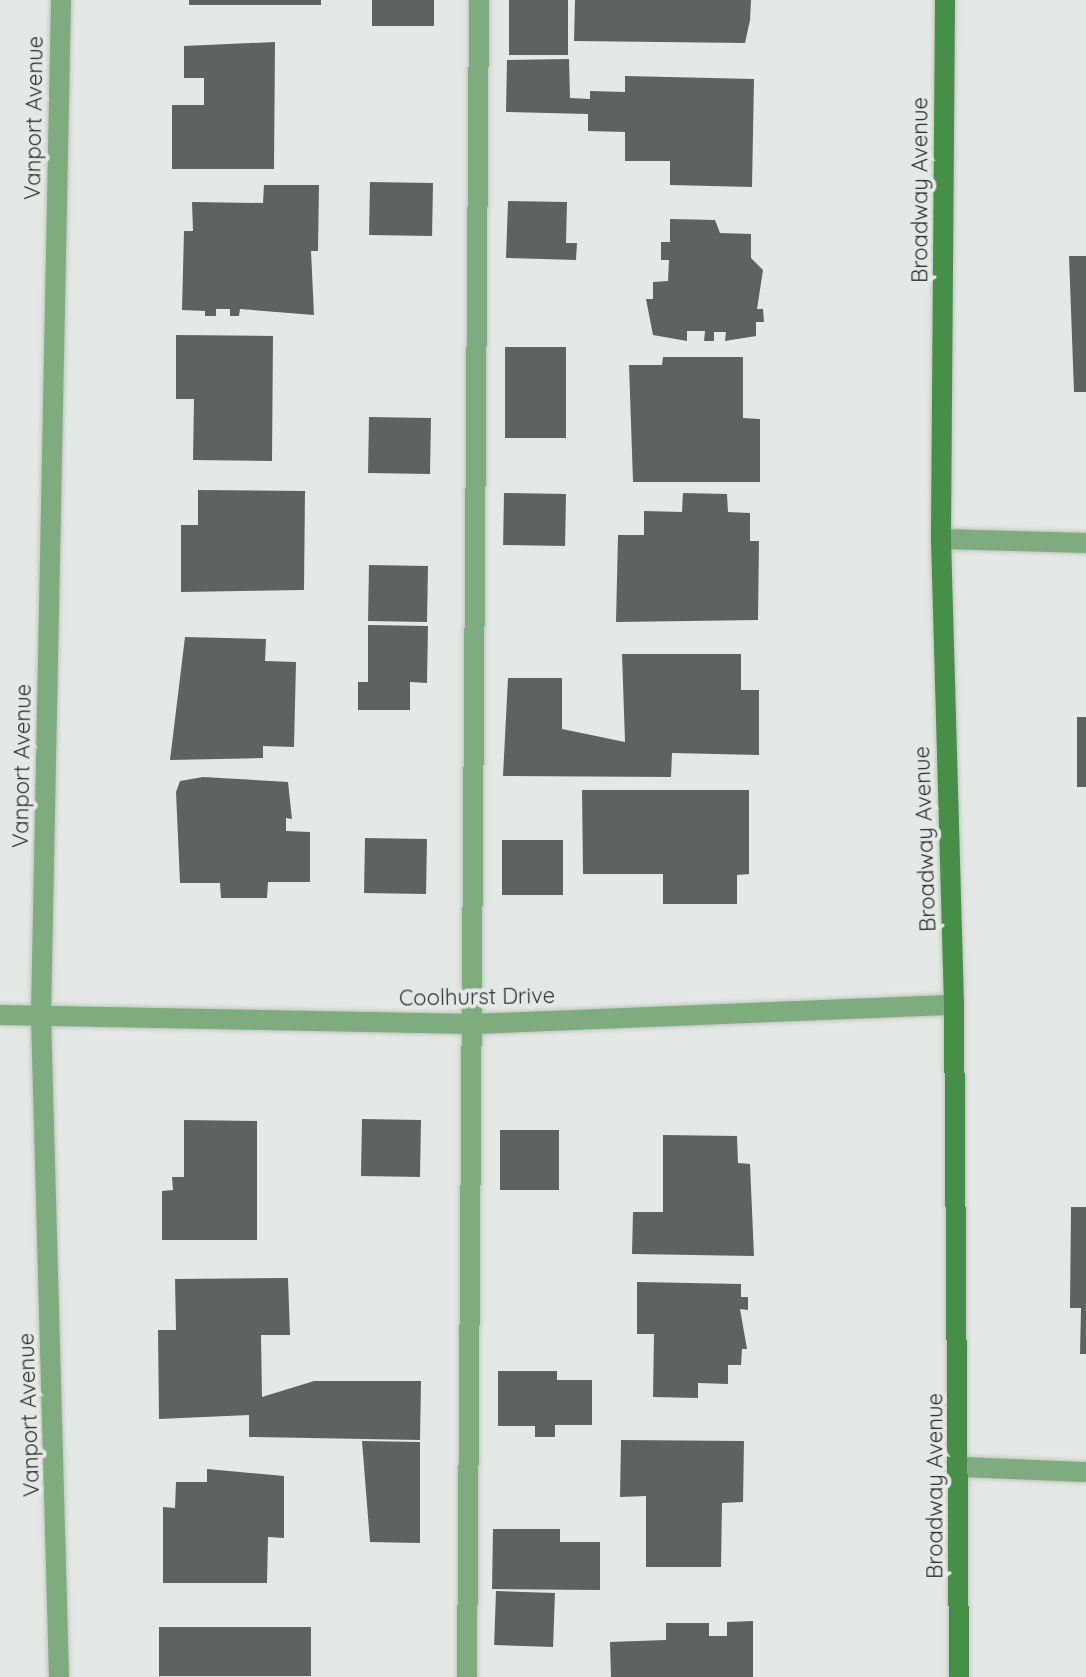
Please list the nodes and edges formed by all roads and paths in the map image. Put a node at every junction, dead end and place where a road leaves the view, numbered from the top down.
1 (61, 0) edge
2 (479, 0) edge
3 (945, 0) edge
4 (941, 539) junction
5 (1086, 543) edge
6 (954, 1005) junction
7 (0, 1015) edge
8 (41, 1015) junction
9 (473, 1024) junction
10 (960, 1467) junction
11 (1086, 1472) edge
12 (59, 1677) edge
13 (467, 1677) edge
14 (959, 1677) edge

1 - 8 street, Vanport Avenue
2 - 9 street
3 - 4 street, Broadway Avenue
4 - 5 street
4 - 6 street, Broadway Avenue
6 - 9 street, Coolhurst Drive
6 - 10 street, Broadway Avenue
7 - 8 street, Coolhurst Drive
8 - 9 street, Coolhurst Drive
8 - 12 street, Vanport Avenue
9 - 13 street
10 - 11 street
10 - 14 street, Broadway Avenue

